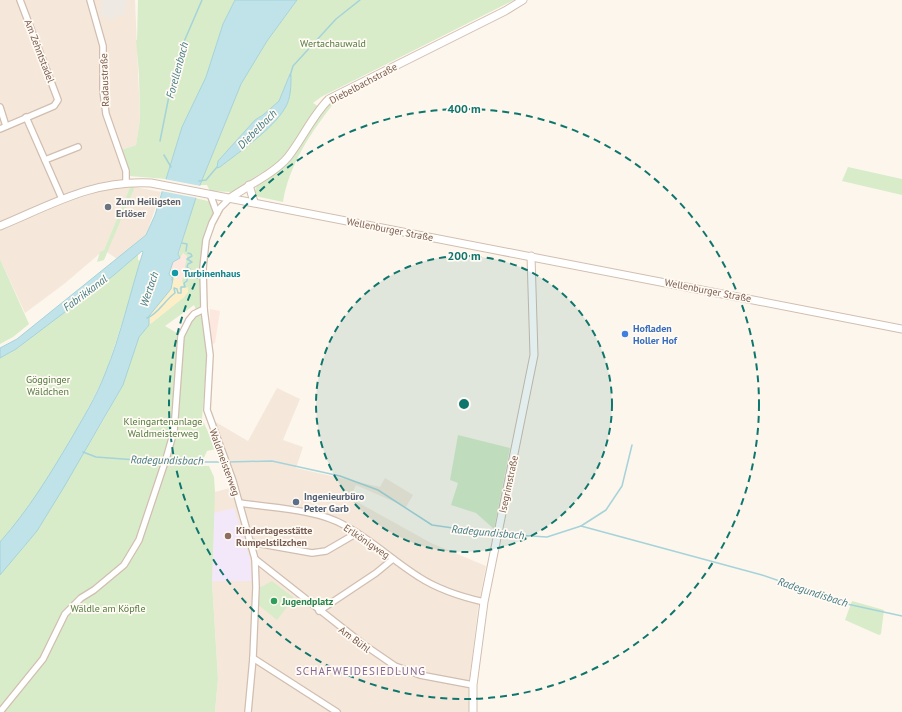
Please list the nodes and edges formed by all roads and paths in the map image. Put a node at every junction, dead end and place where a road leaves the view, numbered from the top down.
1 (20, 0) edge
2 (90, 0) edge
3 (523, 0) edge
4 (0, 107) edge
5 (26, 117) junction
6 (3, 128) edge
7 (78, 148) dead end
8 (45, 160) junction
9 (126, 182) junction
10 (249, 185) junction
11 (210, 194) junction
12 (230, 198) junction
13 (62, 199) junction
14 (254, 202) junction
15 (217, 213) junction
16 (0, 226) edge
17 (531, 256) junction
18 (204, 309) junction
19 (902, 328) edge
20 (240, 503) junction
21 (357, 533) junction
22 (250, 542) junction
23 (254, 559) junction
24 (393, 559) junction
25 (484, 602) junction
26 (319, 611) junction
27 (253, 658) junction
28 (473, 684) junction
29 (0, 712) edge
30 (248, 712) edge
31 (337, 712) edge
32 (473, 712) edge

1 - 5 street, Am Zehntstadel
2 - 9 street, Radaustraße
3 - 10 street, Diebelbachstraße
4 - 6 street
5 - 6 street
5 - 8 street
7 - 8 street
8 - 13 street
9 - 11 street, Wellenburger Straße
9 - 13 street, Wellenburger Straße
10 - 12 street, Diebelbachstraße
10 - 14 street
11 - 12 street, Wellenburger Straße
11 - 15 street
12 - 14 street, Wellenburger Straße
12 - 15 street, Waldmeisterweg
13 - 16 street, Wellenburger Straße
14 - 17 street, Wellenburger Straße
15 - 18 street, Waldmeisterweg
17 - 19 street, Wellenburger Straße
17 - 25 street, Isegrimstraße
18 - 20 street, Waldmeisterweg
18 - 29 street
20 - 21 street, Erlkönigweg
20 - 22 street, Waldmeisterweg
21 - 22 street
21 - 24 street, Erlkönigweg
22 - 23 street, Waldmeisterweg
23 - 26 street, Am Bühl
23 - 27 street, Waldmeisterweg
24 - 25 street, Erlkönigweg
24 - 26 street
25 - 28 street, Isegrimstraße
26 - 28 street, Am Bühl
27 - 30 street, Waldmeisterweg
27 - 31 street
28 - 32 street, Isegrimstraße

